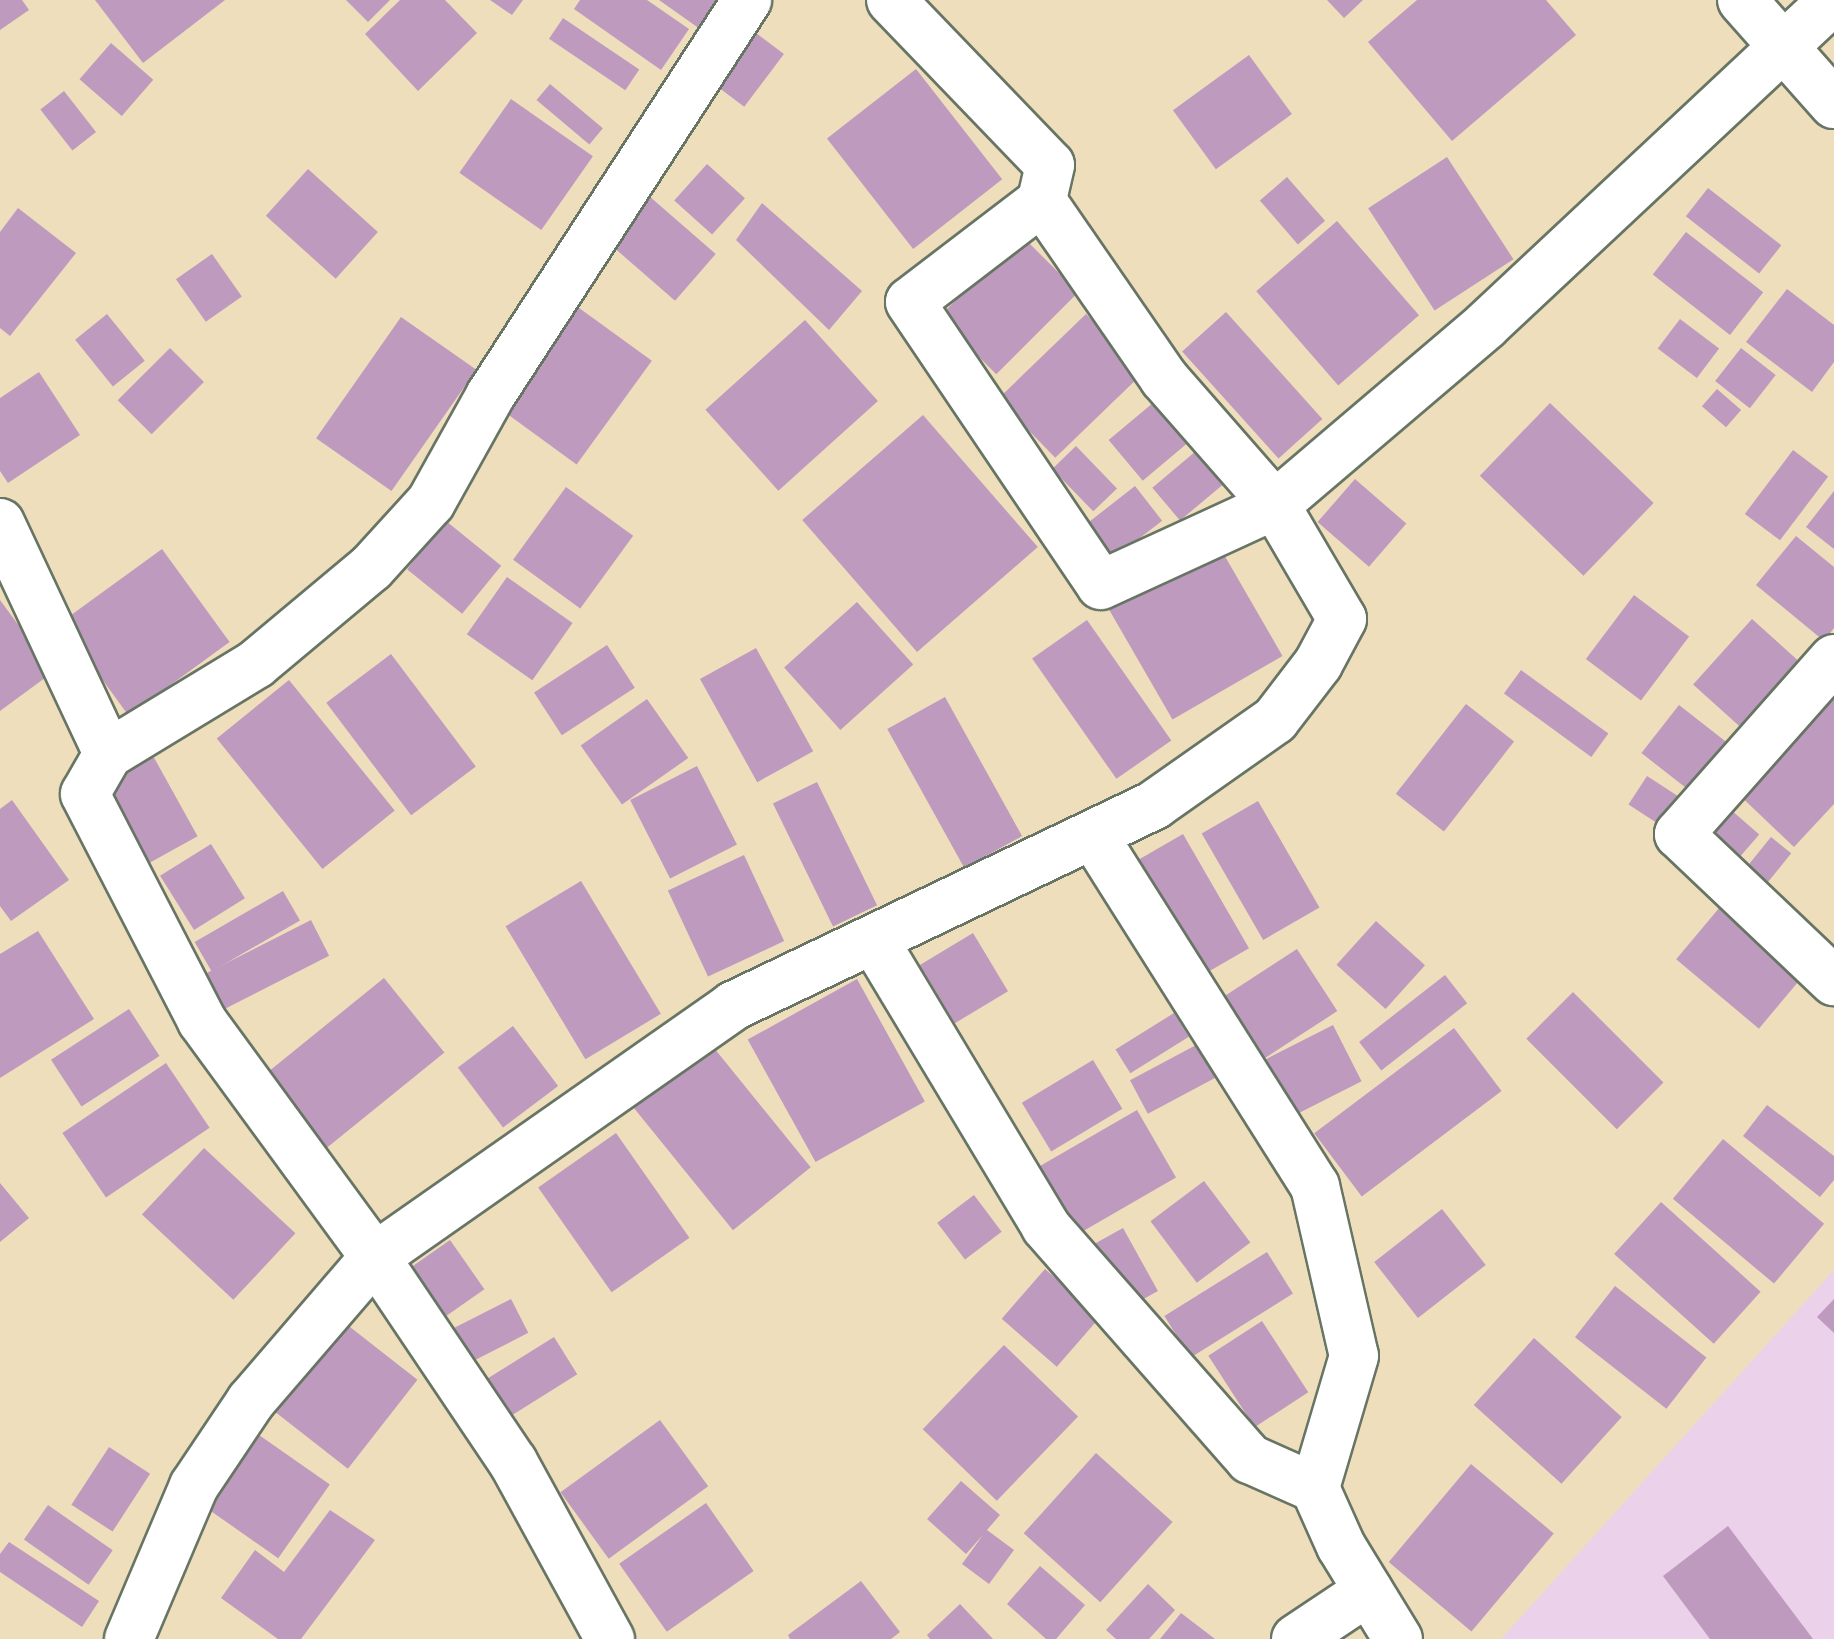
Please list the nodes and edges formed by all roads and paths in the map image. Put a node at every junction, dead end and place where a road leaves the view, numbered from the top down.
1 (747, 0) edge
2 (891, 0) edge
3 (1742, 0) edge
4 (1833, 0) edge
5 (1782, 50) junction
6 (1834, 104) edge
7 (1042, 201) junction
8 (1275, 505) junction
9 (0, 523) edge
10 (10, 572) edge
11 (1834, 659) edge
12 (108, 754) junction
13 (1093, 835) junction
14 (874, 942) junction
15 (1834, 981) edge
16 (375, 1256) junction
17 (1316, 1488) junction
18 (1368, 1590) junction
19 (129, 1639) edge
20 (610, 1639) edge
21 (1296, 1639) edge
22 (1398, 1639) edge

1 - 12 street
2 - 7 street
3 - 5 street
4 - 5 street
5 - 6 street
5 - 8 street
7 - 8 street
7 - 8 street
8 - 13 street
9 - 10 street
10 - 12 street
11 - 15 street
12 - 16 street
13 - 14 street
13 - 17 street
14 - 16 street
14 - 17 street
16 - 19 street
16 - 20 street
17 - 18 street
18 - 21 street
18 - 22 street

